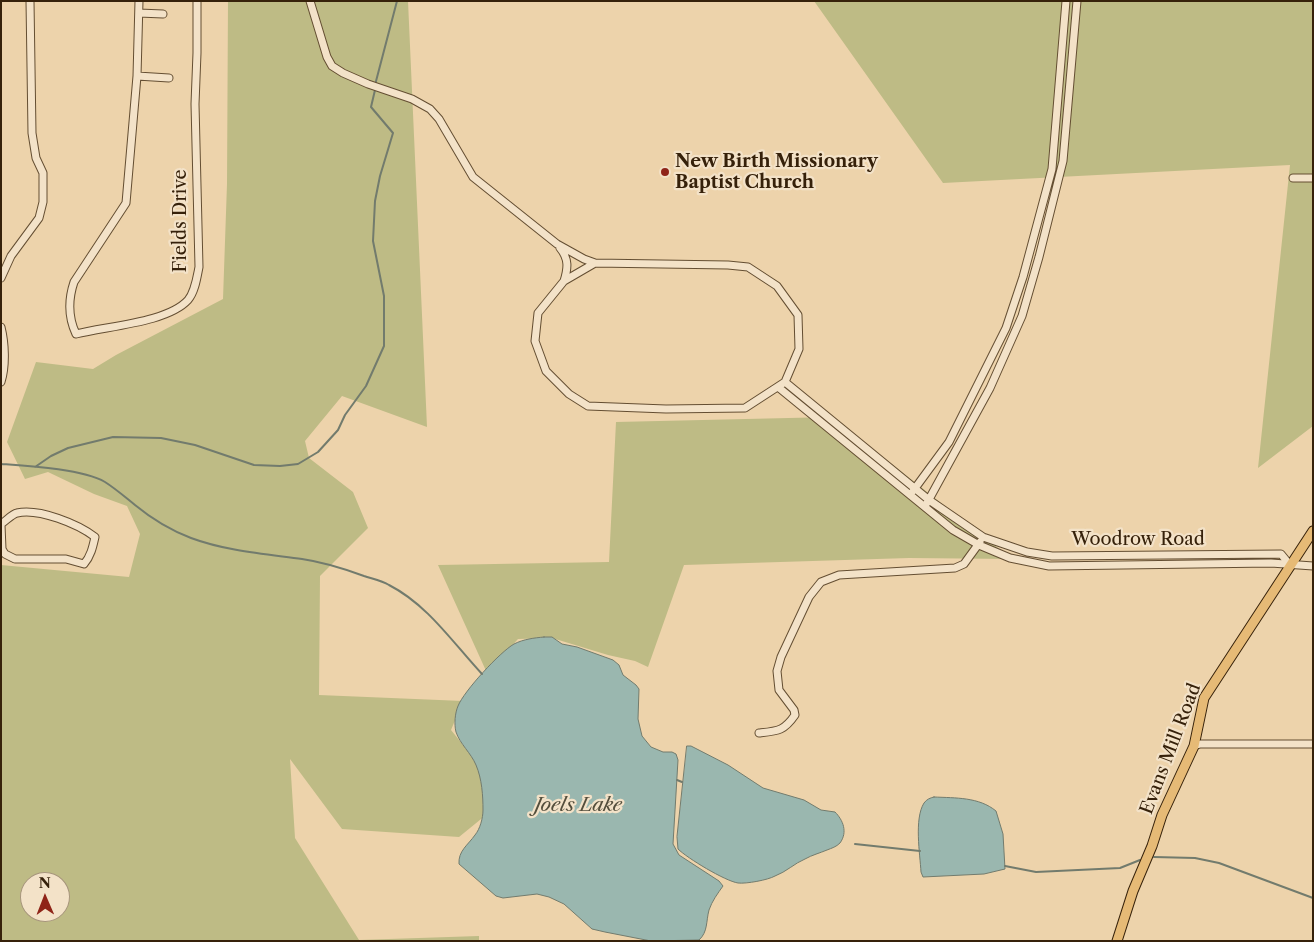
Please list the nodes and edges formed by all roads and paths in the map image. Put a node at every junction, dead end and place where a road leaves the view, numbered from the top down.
1 (30, 1) edge
2 (139, 1) edge
3 (197, 1) edge
4 (310, 1) edge
5 (1066, 1) edge
6 (1077, 1) edge
7 (139, 13) junction
8 (163, 14) dead end
9 (137, 76) junction
10 (169, 78) dead end
11 (1293, 178) dead end
12 (1313, 178) edge
13 (557, 244) junction
14 (595, 263) junction
15 (1, 278) edge
16 (564, 281) junction
17 (1, 327) edge
18 (1, 382) edge
19 (785, 382) junction
20 (778, 387) junction
21 (915, 488) junction
22 (910, 495) junction
23 (929, 500) junction
24 (924, 507) junction
25 (1, 524) edge
26 (1313, 531) edge
27 (983, 537) junction
28 (979, 545) junction
29 (1290, 566) junction
30 (1313, 566) edge
31 (759, 732) dead end
32 (1313, 744) edge
33 (1194, 746) junction
34 (1117, 941) edge

1 - 15 street
2 - 7 street, Fields Drive
3 - 9 street, Fields Drive
4 - 13 street
5 - 21 street
6 - 23 street
7 - 8 street
7 - 9 street, Fields Drive
9 - 10 street
11 - 12 street
13 - 14 street
13 - 16 street
14 - 16 street
14 - 19 street
16 - 20 street
17 - 18 street
19 - 20 street
19 - 21 street, Woodrow Road
20 - 22 street, Woodrow Road
21 - 22 street
21 - 23 street, Woodrow Road
22 - 24 street, Woodrow Road
23 - 24 street
23 - 27 street, Woodrow Road
24 - 28 street, Woodrow Road
25 - 25 street
26 - 29 main road, Evans Mill Road
27 - 28 street
27 - 29 street, Woodrow Road
28 - 29 street, Woodrow Road
28 - 31 street
29 - 30 street, Woodrow Road
29 - 33 main road, Evans Mill Road
32 - 33 street
33 - 34 main road, Evans Mill Road

